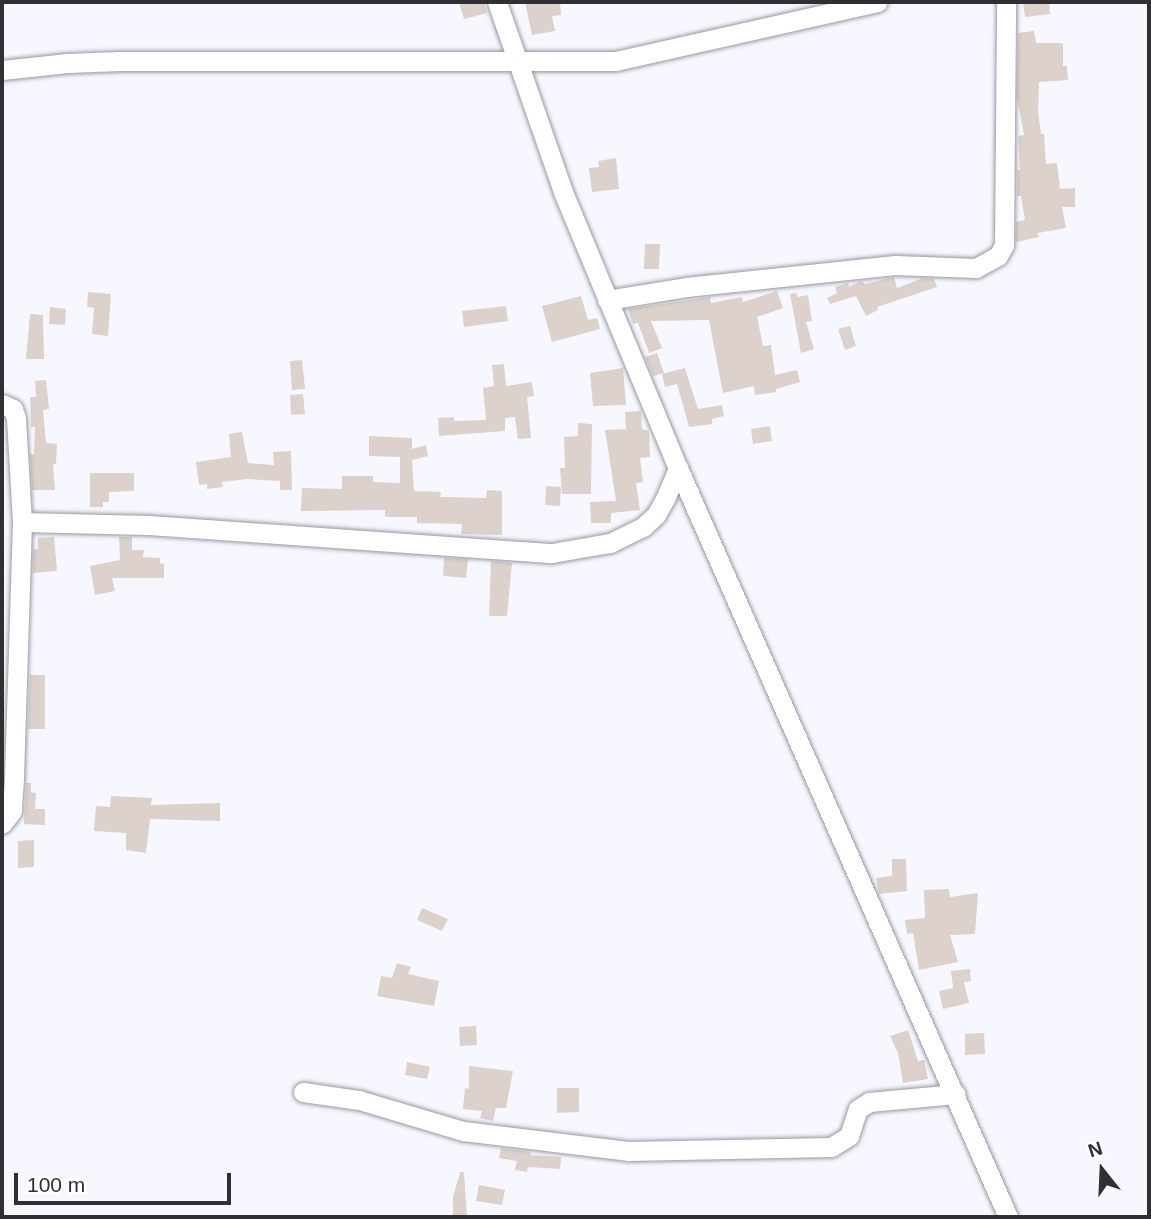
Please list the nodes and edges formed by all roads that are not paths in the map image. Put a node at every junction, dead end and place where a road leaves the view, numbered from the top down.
1 (497, 2) edge
2 (877, 2) edge
3 (1006, 2) edge
4 (516, 62) junction
5 (2, 70) edge
6 (607, 300) junction
7 (2, 404) edge
8 (678, 468) junction
9 (22, 522) junction
10 (2, 824) edge
11 (303, 1092) dead end
12 (956, 1094) junction
13 (1009, 1217) edge

1 - 4 street
2 - 4 street
3 - 6 street
4 - 5 street
4 - 6 street
6 - 8 street
7 - 9 street
8 - 9 street
8 - 12 street
9 - 10 street
11 - 12 street
12 - 13 street

